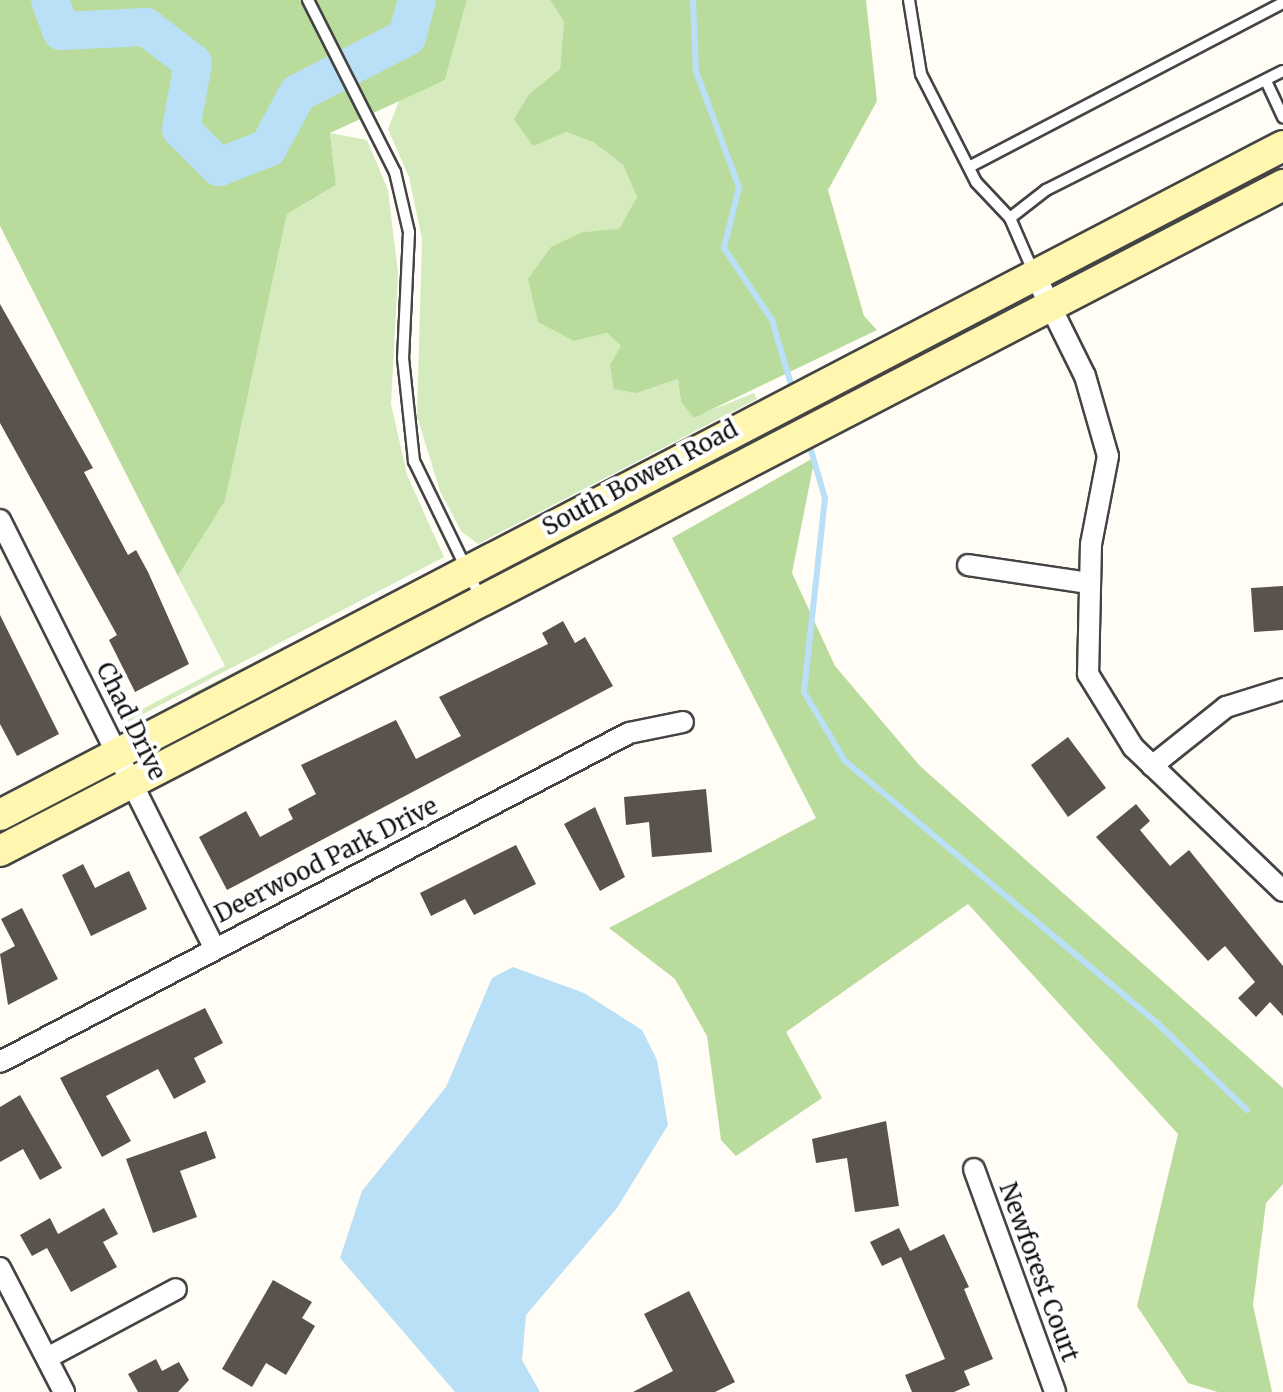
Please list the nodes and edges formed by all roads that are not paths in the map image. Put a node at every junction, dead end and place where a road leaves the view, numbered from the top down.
1 (308, 0) edge
2 (909, 0) edge
3 (1283, 3) edge
4 (1283, 71) edge
5 (1267, 83) junction
6 (1283, 117) edge
7 (1283, 146) edge
8 (969, 167) junction
9 (1283, 185) edge
10 (1010, 218) junction
11 (1035, 275) junction
12 (1051, 305) junction
13 (0, 520) edge
14 (968, 565) dead end
15 (466, 570) junction
16 (1089, 583) junction
17 (482, 601) junction
18 (1283, 689) edge
19 (683, 722) dead end
20 (117, 749) junction
21 (1152, 766) junction
22 (132, 782) junction
23 (0, 815) edge
24 (0, 851) edge
25 (1283, 891) edge
26 (214, 947) junction
27 (0, 1062) edge
28 (974, 1169) dead end
29 (0, 1268) edge
30 (176, 1289) dead end
31 (47, 1358) junction
32 (64, 1392) edge
33 (1055, 1392) edge

1 - 15 lane
2 - 8 lane
3 - 8 lane
4 - 5 lane
5 - 6 lane
5 - 10 lane
7 - 11 main road, South Bowen Road
8 - 10 lane
9 - 12 main road, South Bowen Road
10 - 11 lane
11 - 12 street
11 - 15 main road, South Bowen Road
12 - 16 street
12 - 17 main road, South Bowen Road
13 - 20 street, Chad Drive
14 - 16 street
15 - 17 lane
15 - 20 main road, South Bowen Road
16 - 21 street
17 - 22 main road, South Bowen Road
18 - 21 street
19 - 26 street, Deerwood Park Drive
20 - 22 street, Chad Drive
20 - 23 main road, South Bowen Road
21 - 25 street
22 - 24 main road, South Bowen Road
22 - 26 street, Chad Drive
26 - 27 street, Deerwood Park Drive
28 - 33 street, Newforest Court
29 - 31 street
30 - 31 street
31 - 32 street

